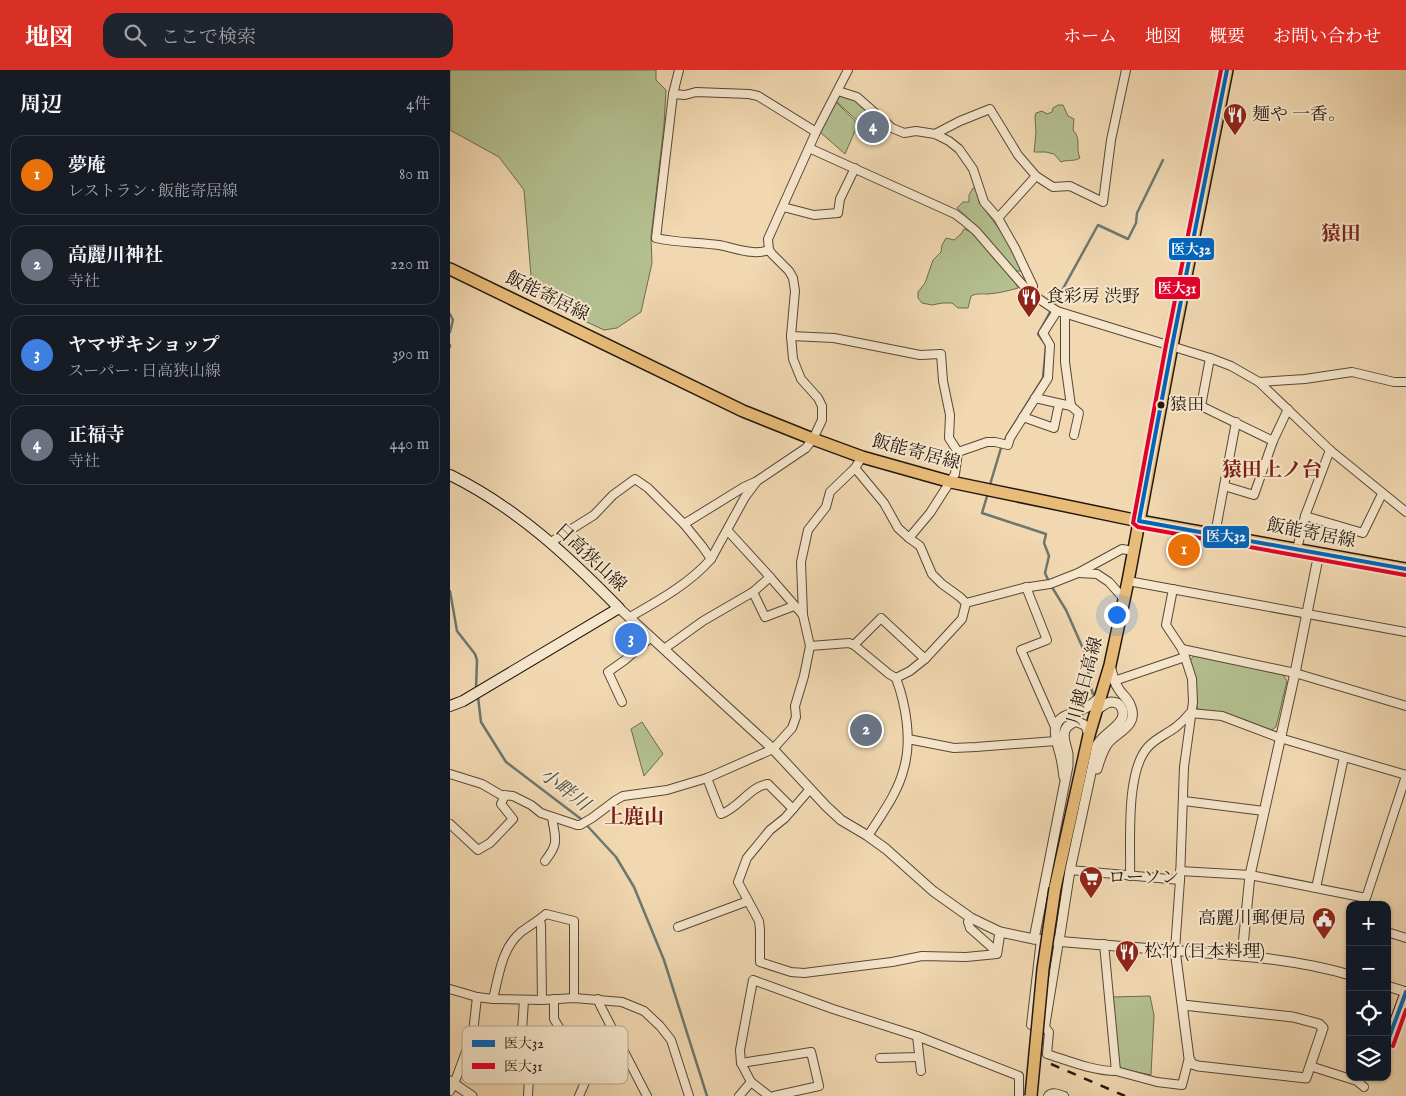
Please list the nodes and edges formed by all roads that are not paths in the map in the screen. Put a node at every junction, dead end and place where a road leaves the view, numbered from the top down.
1 (678, 70) edge
2 (848, 70) edge
3 (1126, 70) edge
4 (1224, 71) edge
5 (838, 91) junction
6 (673, 94) junction
7 (816, 132) junction
8 (935, 134) junction
9 (809, 148) junction
10 (855, 168) junction
11 (1036, 176) junction
12 (783, 207) junction
13 (998, 218) junction
14 (769, 250) junction
15 (450, 269) edge
16 (1034, 295) junction
17 (1056, 311) junction
18 (1065, 314) junction
19 (791, 336) junction
20 (1172, 346) junction
21 (1210, 358) junction
22 (1259, 382) junction
23 (1406, 382) edge
24 (1035, 398) junction
25 (1059, 404) junction
26 (1071, 406) junction
27 (1288, 409) junction
28 (1023, 417) junction
29 (1236, 422) junction
30 (1074, 435) dead end
31 (813, 439) junction
32 (1273, 441) junction
33 (1330, 450) junction
34 (958, 452) junction
35 (862, 457) junction
36 (855, 468) junction
37 (450, 475) edge
38 (757, 481) junction
39 (951, 482) junction
40 (1224, 486) junction
41 (1382, 494) junction
42 (1406, 512) edge
43 (1305, 516) junction
44 (1139, 521) junction
45 (684, 524) junction
46 (728, 531) junction
47 (1215, 534) junction
48 (909, 538) junction
49 (551, 542) junction
50 (1297, 549) junction
51 (1133, 551) junction
52 (1319, 553) junction
53 (711, 559) junction
54 (1406, 570) edge
55 (1078, 573) junction
56 (770, 577) junction
57 (1128, 580) junction
58 (1026, 587) junction
59 (1173, 590) junction
60 (753, 592) junction
61 (1124, 600) junction
62 (966, 603) junction
63 (794, 606) junction
64 (620, 608) junction
65 (1307, 614) junction
66 (803, 615) junction
67 (630, 617) junction
68 (1406, 632) edge
69 (651, 637) junction
70 (854, 645) junction
71 (810, 646) junction
72 (664, 649) junction
73 (1182, 649) junction
74 (1186, 657) junction
75 (925, 659) junction
76 (1110, 665) junction
77 (1295, 673) junction
78 (896, 678) junction
79 (1114, 681) junction
80 (1101, 696) junction
81 (622, 702) dead end
82 (450, 706) edge
83 (1406, 706) edge
84 (1096, 710) junction
85 (1190, 713) junction
86 (1055, 727) junction
87 (1089, 735) junction
88 (1280, 738) junction
89 (908, 739) junction
90 (1056, 741) junction
91 (773, 749) junction
92 (1344, 757) junction
93 (450, 774) edge
94 (1406, 776) edge
95 (708, 778) junction
96 (1065, 782) junction
97 (810, 789) junction
98 (505, 795) junction
99 (1184, 801) junction
100 (793, 809) junction
101 (1082, 811) junction
102 (1264, 811) junction
103 (552, 817) junction
104 (450, 824) edge
105 (868, 836) junction
106 (545, 861) dead end
107 (1070, 870) junction
108 (1180, 871) junction
109 (1130, 876) junction
110 (1250, 876) junction
111 (1180, 880) junction
112 (1316, 888) junction
113 (748, 901) junction
114 (1366, 901) edge
115 (971, 918) junction
116 (540, 920) junction
117 (678, 928) dead end
118 (1000, 932) junction
119 (1391, 933) edge
120 (1406, 938) edge
121 (1037, 939) junction
122 (1058, 942) junction
123 (1104, 944) junction
124 (1175, 950) junction
125 (997, 952) junction
126 (1242, 956) junction
127 (1346, 974) edge
128 (1391, 987) edge
129 (450, 989) edge
130 (1406, 992) edge
131 (477, 997) junction
132 (574, 998) junction
133 (493, 999) junction
134 (554, 999) junction
135 (598, 999) junction
136 (524, 1000) junction
137 (542, 1000) junction
138 (1183, 1005) junction
139 (474, 1026) edge
140 (522, 1026) edge
141 (558, 1026) edge
142 (611, 1026) edge
143 (1045, 1026) junction
144 (917, 1036) junction
145 (1390, 1036) edge
146 (919, 1057) junction
147 (880, 1058) dead end
148 (1189, 1058) junction
149 (628, 1059) edge
150 (462, 1060) edge
151 (741, 1063) junction
152 (1310, 1066) junction
153 (921, 1071) dead end
154 (1116, 1071) junction
155 (751, 1082) junction
156 (584, 1084) edge
157 (452, 1085) edge
158 (1364, 1087) dead end
159 (472, 1096) edge
160 (579, 1096) edge
161 (647, 1096) edge
162 (689, 1096) edge
163 (739, 1096) edge
164 (769, 1096) edge
165 (774, 1096) edge
166 (1019, 1096) edge
167 (1031, 1096) edge
168 (1048, 1096) edge
169 (1064, 1096) edge

1 - 6 street
2 - 5 street
3 - 11 street
4 - 20 main road, 川越日高線
5 - 7 street
5 - 8 street
6 - 7 street
6 - 14 street
7 - 9 street
8 - 11 street
8 - 13 street
9 - 10 street
9 - 12 street
10 - 12 street
10 - 16 street
11 - 13 street
12 - 14 street
13 - 16 street
14 - 19 street
15 - 31 main road, 飯能寄居線
16 - 17 street
17 - 18 street
17 - 24 street
18 - 20 street
18 - 26 street
19 - 31 street
19 - 34 street
20 - 21 street
20 - 44 main road, 川越日高線
21 - 22 street
21 - 29 street
22 - 23 street
22 - 27 street
24 - 25 street
24 - 28 street
25 - 26 street
25 - 28 street
26 - 30 street
27 - 32 street
27 - 33 street
28 - 34 street
29 - 32 street
29 - 40 street
31 - 35 main road, 飯能寄居線
31 - 38 street
32 - 40 street
33 - 41 street
33 - 43 street
34 - 39 street
35 - 36 street
35 - 39 main road, 飯能寄居線
36 - 48 street
36 - 66 street
37 - 49 main road, 日高狭山線
38 - 45 street
38 - 46 street
39 - 44 main road, 飯能寄居線
39 - 48 street
40 - 47 street
41 - 42 street
41 - 43 street
43 - 50 street
44 - 47 main road, 飯能寄居線
44 - 51 main road, 川越日高線
45 - 49 street
45 - 53 street
46 - 53 street
46 - 56 street
47 - 50 main road, 飯能寄居線
48 - 62 street
49 - 64 main road, 日高狭山線
50 - 52 main road, 飯能寄居線
51 - 55 street
51 - 57 main road, 川越日高線
52 - 54 main road, 飯能寄居線
52 - 65 street
53 - 67 street
55 - 58 street
55 - 61 street
56 - 60 street
56 - 63 street
57 - 59 street
57 - 61 main road, 川越日高線
58 - 62 street
58 - 86 street
59 - 65 street
59 - 73 street
60 - 63 street
60 - 72 street
61 - 76 main road, 川越日高線
62 - 75 street
63 - 66 street
64 - 67 street
64 - 82 main road, 日高狭山線
65 - 68 street
65 - 77 street
66 - 71 street
67 - 69 street
69 - 72 street
69 - 81 street
70 - 71 street
70 - 75 street
70 - 78 street
71 - 91 street
72 - 91 street
73 - 74 street
73 - 77 street
74 - 79 street
74 - 85 street
75 - 78 street
76 - 79 street
76 - 80 main road, 川越日高線
77 - 83 street
77 - 88 street
78 - 89 street
79 - 101 street
80 - 84 main road, 川越日高線
80 - 86 street
84 - 87 main road, 川越日高線
84 - 101 street
85 - 88 street
85 - 99 street
85 - 109 street
86 - 90 street
87 - 96 street
87 - 167 main road, 川越日高線, bridge
88 - 92 street
88 - 102 street
89 - 90 street
89 - 105 street
90 - 96 street
91 - 95 street
91 - 97 street
92 - 94 street
92 - 112 street
93 - 98 street
94 - 114 street
95 - 100 street
95 - 103 street
96 - 121 street
97 - 100 street
97 - 105 street
98 - 103 street
98 - 104 street
99 - 102 street
99 - 108 street
100 - 113 street
101 - 107 street
102 - 110 street
103 - 106 street
105 - 115 street
107 - 109 street
107 - 122 street
108 - 110 street
108 - 111 street
109 - 111 street
110 - 112 street
110 - 126 street
111 - 124 street
112 - 114 street
113 - 117 street
113 - 125 street
115 - 118 street
115 - 125 street
116 - 132 street
116 - 133 street
116 - 137 street
118 - 121 street
118 - 125 street
119 - 120 street
121 - 122 street
121 - 143 street
122 - 123 street
122 - 143 street
123 - 124 street
123 - 154 street
124 - 126 street
124 - 138 street
126 - 127 street
128 - 130 street
129 - 131 street
130 - 145 main road
131 - 133 street
131 - 139 street
132 - 134 street
132 - 135 street
133 - 136 street
134 - 137 street
134 - 141 street
135 - 142 street
135 - 162 street
136 - 137 street
136 - 140 street
138 - 148 street
138 - 152 street
143 - 154 street
144 - 146 street
144 - 151 street
144 - 166 street
146 - 147 street
146 - 153 street
148 - 152 street
148 - 154 street
149 - 161 street
150 - 157 street
151 - 155 street
151 - 165 street
152 - 158 street
155 - 163 street
155 - 164 street
156 - 160 street
157 - 159 street
168 - 169 street

